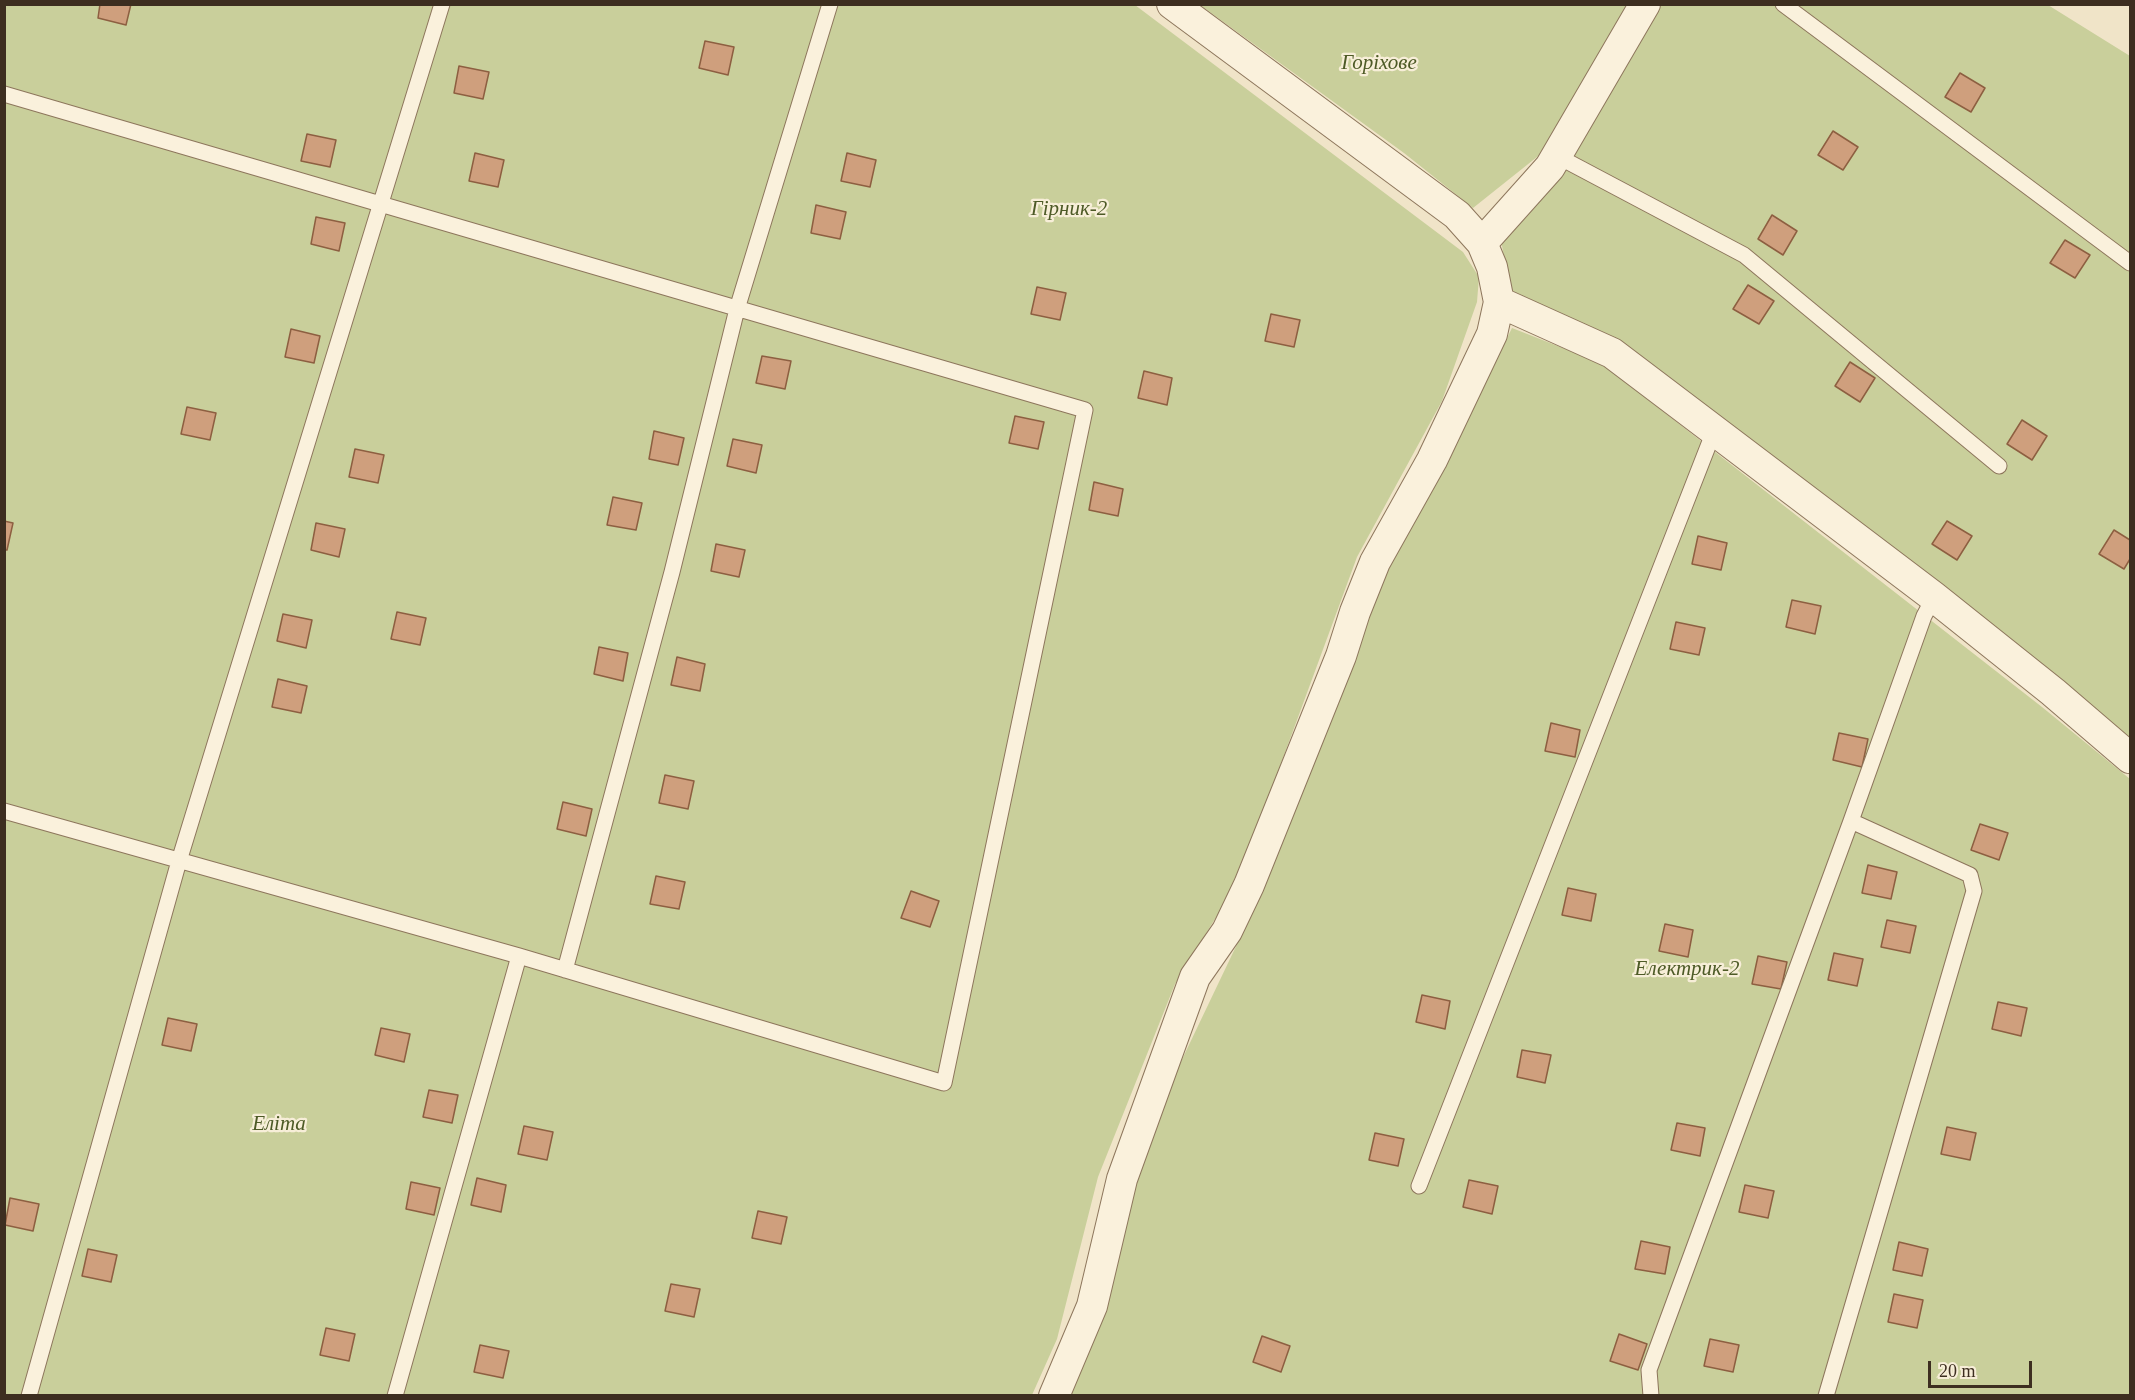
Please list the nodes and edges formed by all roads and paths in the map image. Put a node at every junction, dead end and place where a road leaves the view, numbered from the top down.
1 (442, 4) edge
2 (830, 4) edge
3 (1172, 4) edge
4 (1645, 4) edge
5 (1783, 4) edge
6 (4, 94) edge
7 (1557, 156) junction
8 (381, 204) junction
9 (1482, 243) junction
10 (2130, 263) edge
11 (1499, 302) junction
12 (737, 309) junction
13 (1714, 431) junction
14 (1999, 466) dead end
15 (1934, 597) junction
16 (2130, 758) edge
17 (4, 811) edge
18 (1851, 821) junction
19 (179, 861) junction
20 (519, 956) junction
21 (565, 970) junction
22 (1419, 1186) dead end
23 (29, 1395) edge
24 (395, 1395) edge
25 (1054, 1395) edge
26 (1651, 1395) edge
27 (1826, 1395) edge

1 - 8 lane
2 - 12 lane
3 - 9 street
4 - 7 street
5 - 10 lane
6 - 8 lane
7 - 9 street
7 - 14 lane
8 - 12 lane
8 - 19 lane
9 - 11 street
11 - 13 street
11 - 25 street
12 - 21 lane
12 - 21 lane
13 - 15 street
13 - 22 lane
15 - 16 street
15 - 18 lane
17 - 19 lane
18 - 26 lane
18 - 27 lane
19 - 20 lane
19 - 23 lane
20 - 21 lane
20 - 24 lane

